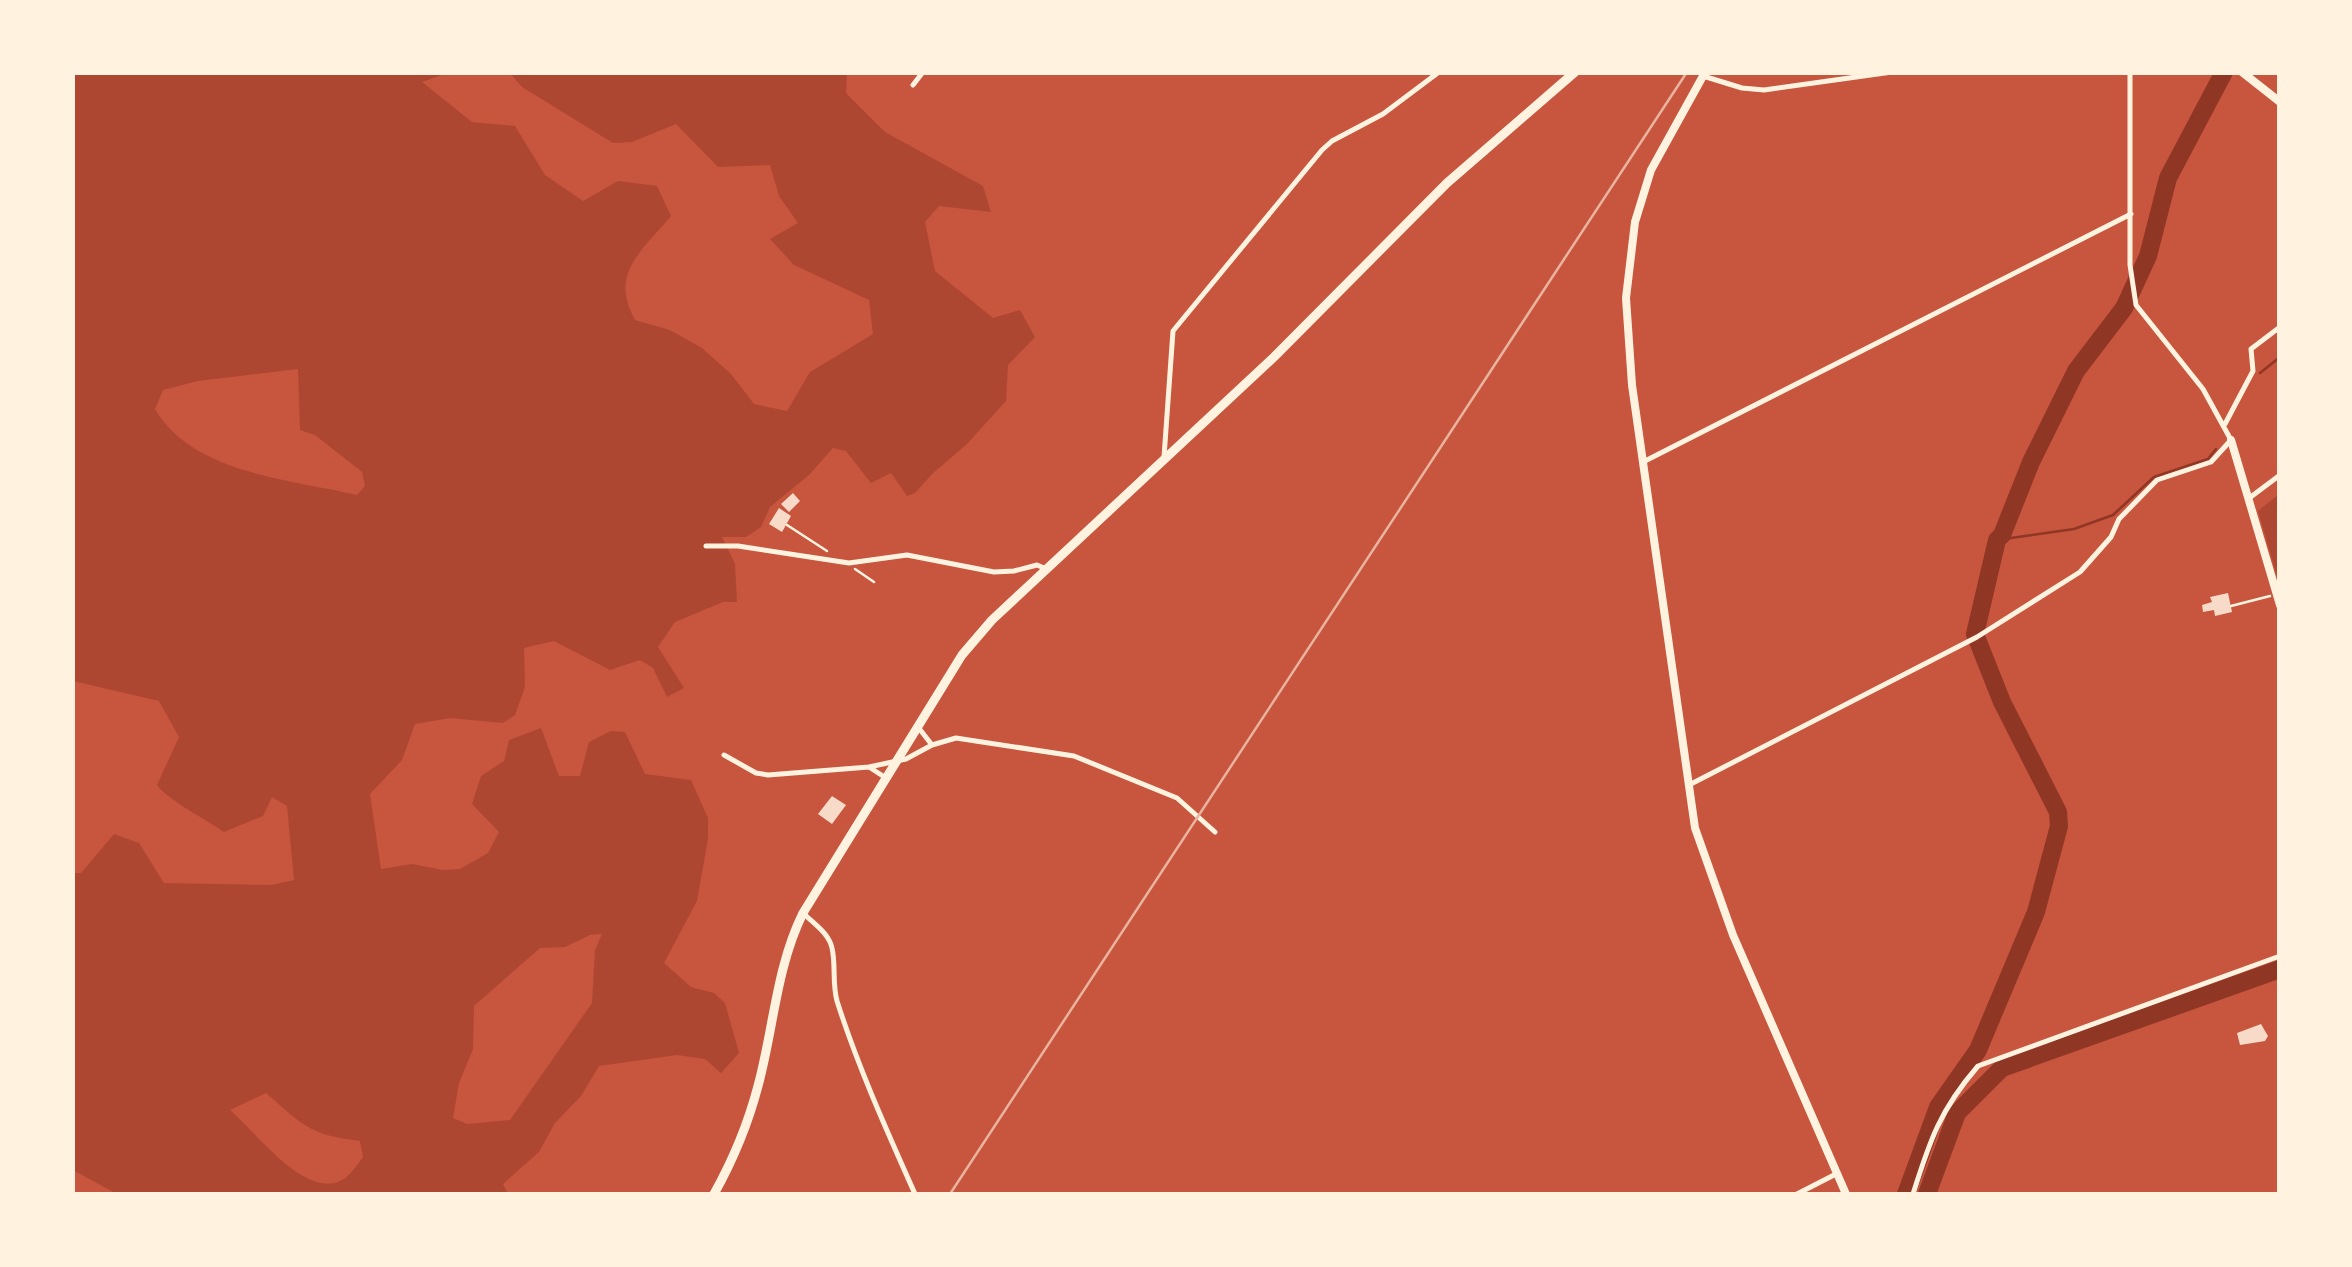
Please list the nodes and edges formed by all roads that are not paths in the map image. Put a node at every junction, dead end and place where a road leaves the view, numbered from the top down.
1 (923, 72) edge
2 (1440, 72) edge
3 (1575, 72) edge
4 (1892, 72) edge
5 (2130, 72) edge
6 (2242, 72) edge
7 (1703, 76) joint
8 (913, 85) dead end
9 (2280, 102) edge
10 (2132, 214) junction
11 (2280, 327) edge
12 (2225, 424) junction
13 (2231, 440) junction
14 (1164, 460) junction
15 (1643, 462) junction
16 (2280, 475) edge
17 (2248, 499) junction
18 (706, 546) dead end
19 (1047, 570) junction
20 (2278, 600) edge
21 (918, 726) junction
22 (932, 745) junction
23 (724, 755) dead end
24 (869, 767) junction
25 (886, 777) junction
26 (1689, 785) junction
27 (1216, 832) dead end
28 (803, 913) junction
29 (2280, 956) edge
30 (1836, 1174) junction
31 (714, 1194) edge
32 (915, 1194) edge
33 (1797, 1194) edge
34 (1846, 1194) edge
35 (1913, 1194) edge

1 - 8 street
2 - 14 street
3 - 14 main road
4 - 7 street
5 - 10 street
6 - 9 street
7 - 15 street
10 - 12 street
10 - 15 street
11 - 12 street
12 - 13 street
13 - 17 street
13 - 26 street
14 - 19 main road
15 - 26 street
16 - 17 street
17 - 20 street
18 - 19 street
19 - 21 main road
21 - 22 street
21 - 25 main road
22 - 24 street
22 - 27 street
23 - 24 street
24 - 25 street
25 - 28 main road
26 - 30 street
28 - 31 main road
28 - 32 street
29 - 35 street
30 - 33 street
30 - 34 street

